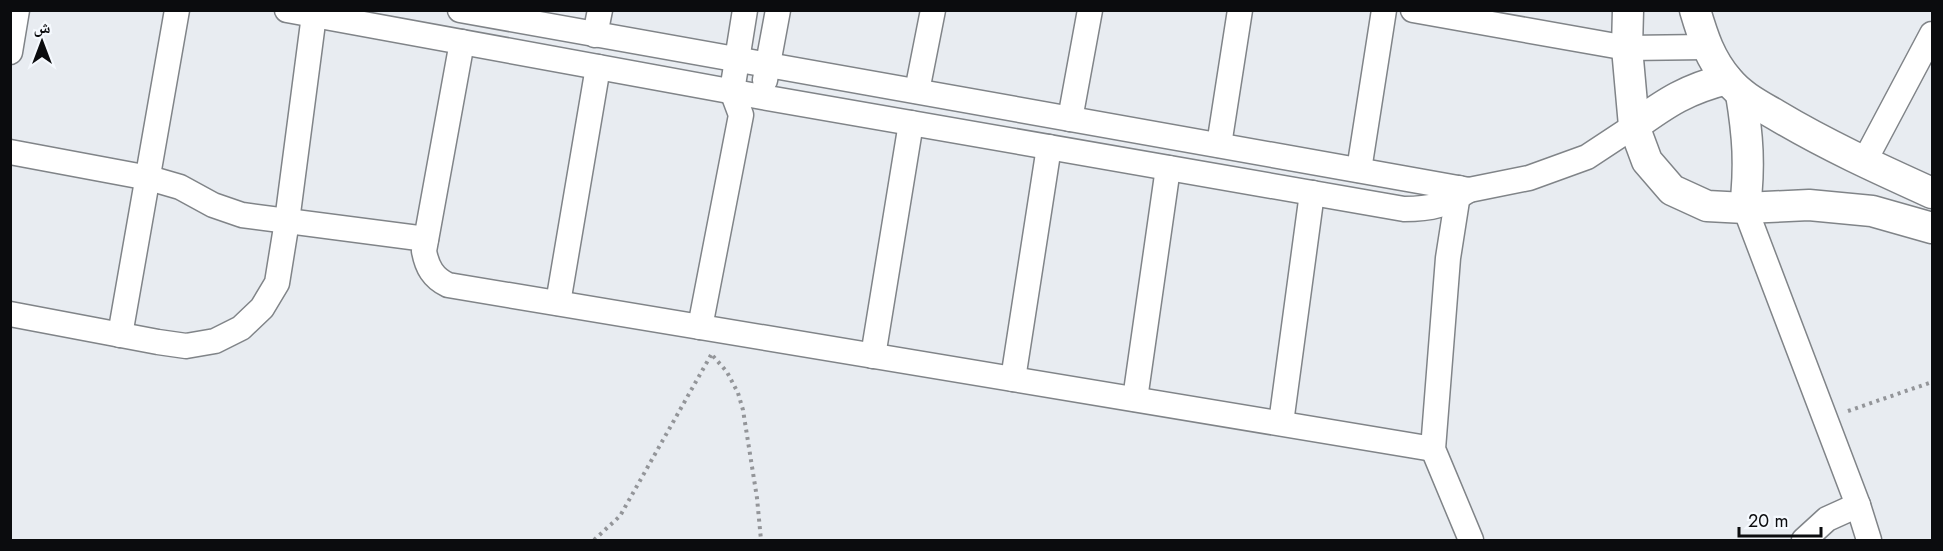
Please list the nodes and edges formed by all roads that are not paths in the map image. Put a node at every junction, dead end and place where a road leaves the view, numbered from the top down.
1 (17, 10) edge
2 (177, 10) edge
3 (287, 10) edge
4 (600, 10) edge
5 (745, 10) edge
6 (778, 10) edge
7 (933, 10) edge
8 (1090, 10) edge
9 (1240, 10) edge
10 (1384, 10) edge
11 (1413, 10) edge
12 (1628, 10) edge
13 (1695, 10) edge
14 (461, 11) edge
15 (314, 15) junction
16 (1932, 34) edge
17 (596, 35) junction
18 (462, 42) junction
19 (1706, 46) junction
20 (1627, 48) junction
21 (10, 52) edge
22 (736, 59) junction
23 (767, 65) junction
24 (598, 67) junction
25 (1734, 86) junction
26 (732, 91) junction
27 (917, 91) junction
28 (762, 97) junction
29 (741, 115) junction
30 (1070, 119) junction
31 (911, 123) junction
32 (1634, 126) junction
33 (1219, 145) junction
34 (1048, 147) junction
35 (10, 152) edge
36 (1864, 162) junction
37 (1168, 168) junction
38 (1359, 170) junction
39 (148, 178) junction
40 (1462, 192) junction
41 (1312, 193) junction
42 (1932, 193) edge
43 (1745, 208) junction
44 (288, 221) junction
45 (1932, 228) edge
46 (426, 239) junction
47 (558, 303) junction
48 (10, 314) edge
49 (700, 327) junction
50 (120, 335) junction
51 (873, 356) junction
52 (1013, 379) junction
53 (1135, 399) junction
54 (1281, 423) junction
55 (1433, 449) junction
56 (1858, 505) junction
57 (1471, 540) edge
58 (1804, 540) edge
59 (1869, 540) edge

1 - 21 street
2 - 39 street
3 - 15 street
4 - 17 street
5 - 22 street
6 - 23 street
7 - 27 street
8 - 30 street
9 - 33 street
10 - 38 street
11 - 20 street
12 - 20 street
13 - 19 street
14 - 17 street
15 - 18 street
15 - 44 street
16 - 36 street
17 - 22 street
18 - 24 street
18 - 46 street
19 - 20 street
19 - 25 street
20 - 32 street
22 - 23 street
22 - 26 street
23 - 27 street
23 - 28 street
24 - 26 street
24 - 47 street
25 - 32 street
25 - 36 street
25 - 43 street
26 - 28 street
26 - 29 street
27 - 30 street
28 - 29 street
28 - 31 street
29 - 49 street
30 - 33 street
31 - 34 street
31 - 51 street
32 - 40 street
32 - 43 street
33 - 38 street
34 - 37 street
34 - 52 street
35 - 39 street
36 - 42 street
37 - 41 street
37 - 53 street
38 - 40 street
39 - 44 street
39 - 50 street
40 - 41 street
40 - 55 street
41 - 54 street
43 - 45 street
43 - 56 street
44 - 46 street
44 - 50 street
46 - 47 street
47 - 49 street
48 - 50 street
49 - 51 street
51 - 52 street
52 - 53 street
53 - 54 street
54 - 55 street
55 - 57 street
56 - 58 street
56 - 59 street

